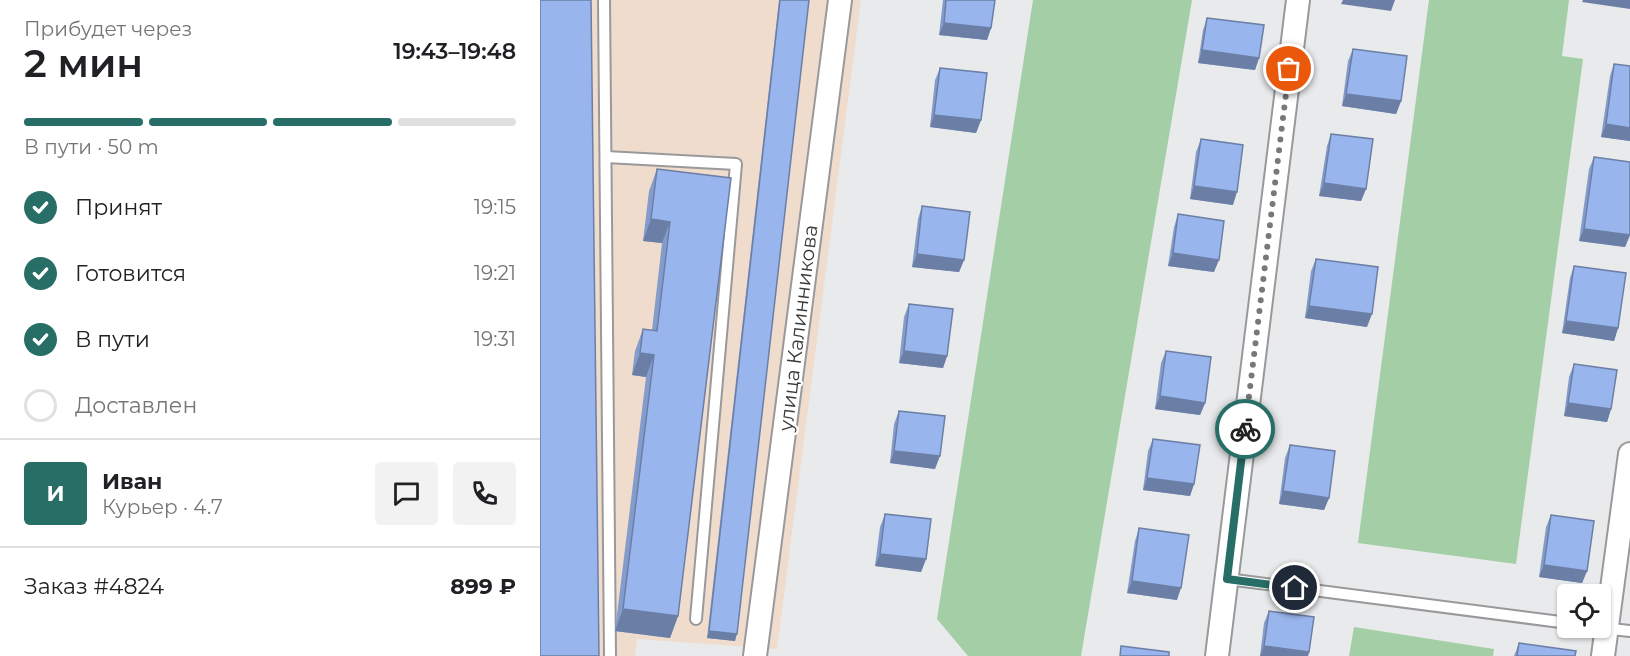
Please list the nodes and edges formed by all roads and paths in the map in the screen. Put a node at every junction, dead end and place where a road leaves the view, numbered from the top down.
1 (604, 0) edge
2 (840, 0) edge
3 (1298, 0) edge
4 (606, 157) junction
5 (1630, 454) edge
6 (1227, 579) junction
7 (1609, 584) edge
8 (696, 619) dead end
9 (1557, 622) edge
10 (1611, 629) edge
11 (1630, 631) edge
12 (1602, 638) edge
13 (610, 656) edge
14 (755, 656) edge
15 (1217, 656) edge
16 (1603, 656) edge

1 - 4 lane
2 - 14 street, улица Калинникова
3 - 6 street
4 - 8 lane
4 - 13 lane
5 - 7 street
6 - 9 lane
6 - 15 street
10 - 11 lane
12 - 16 street

